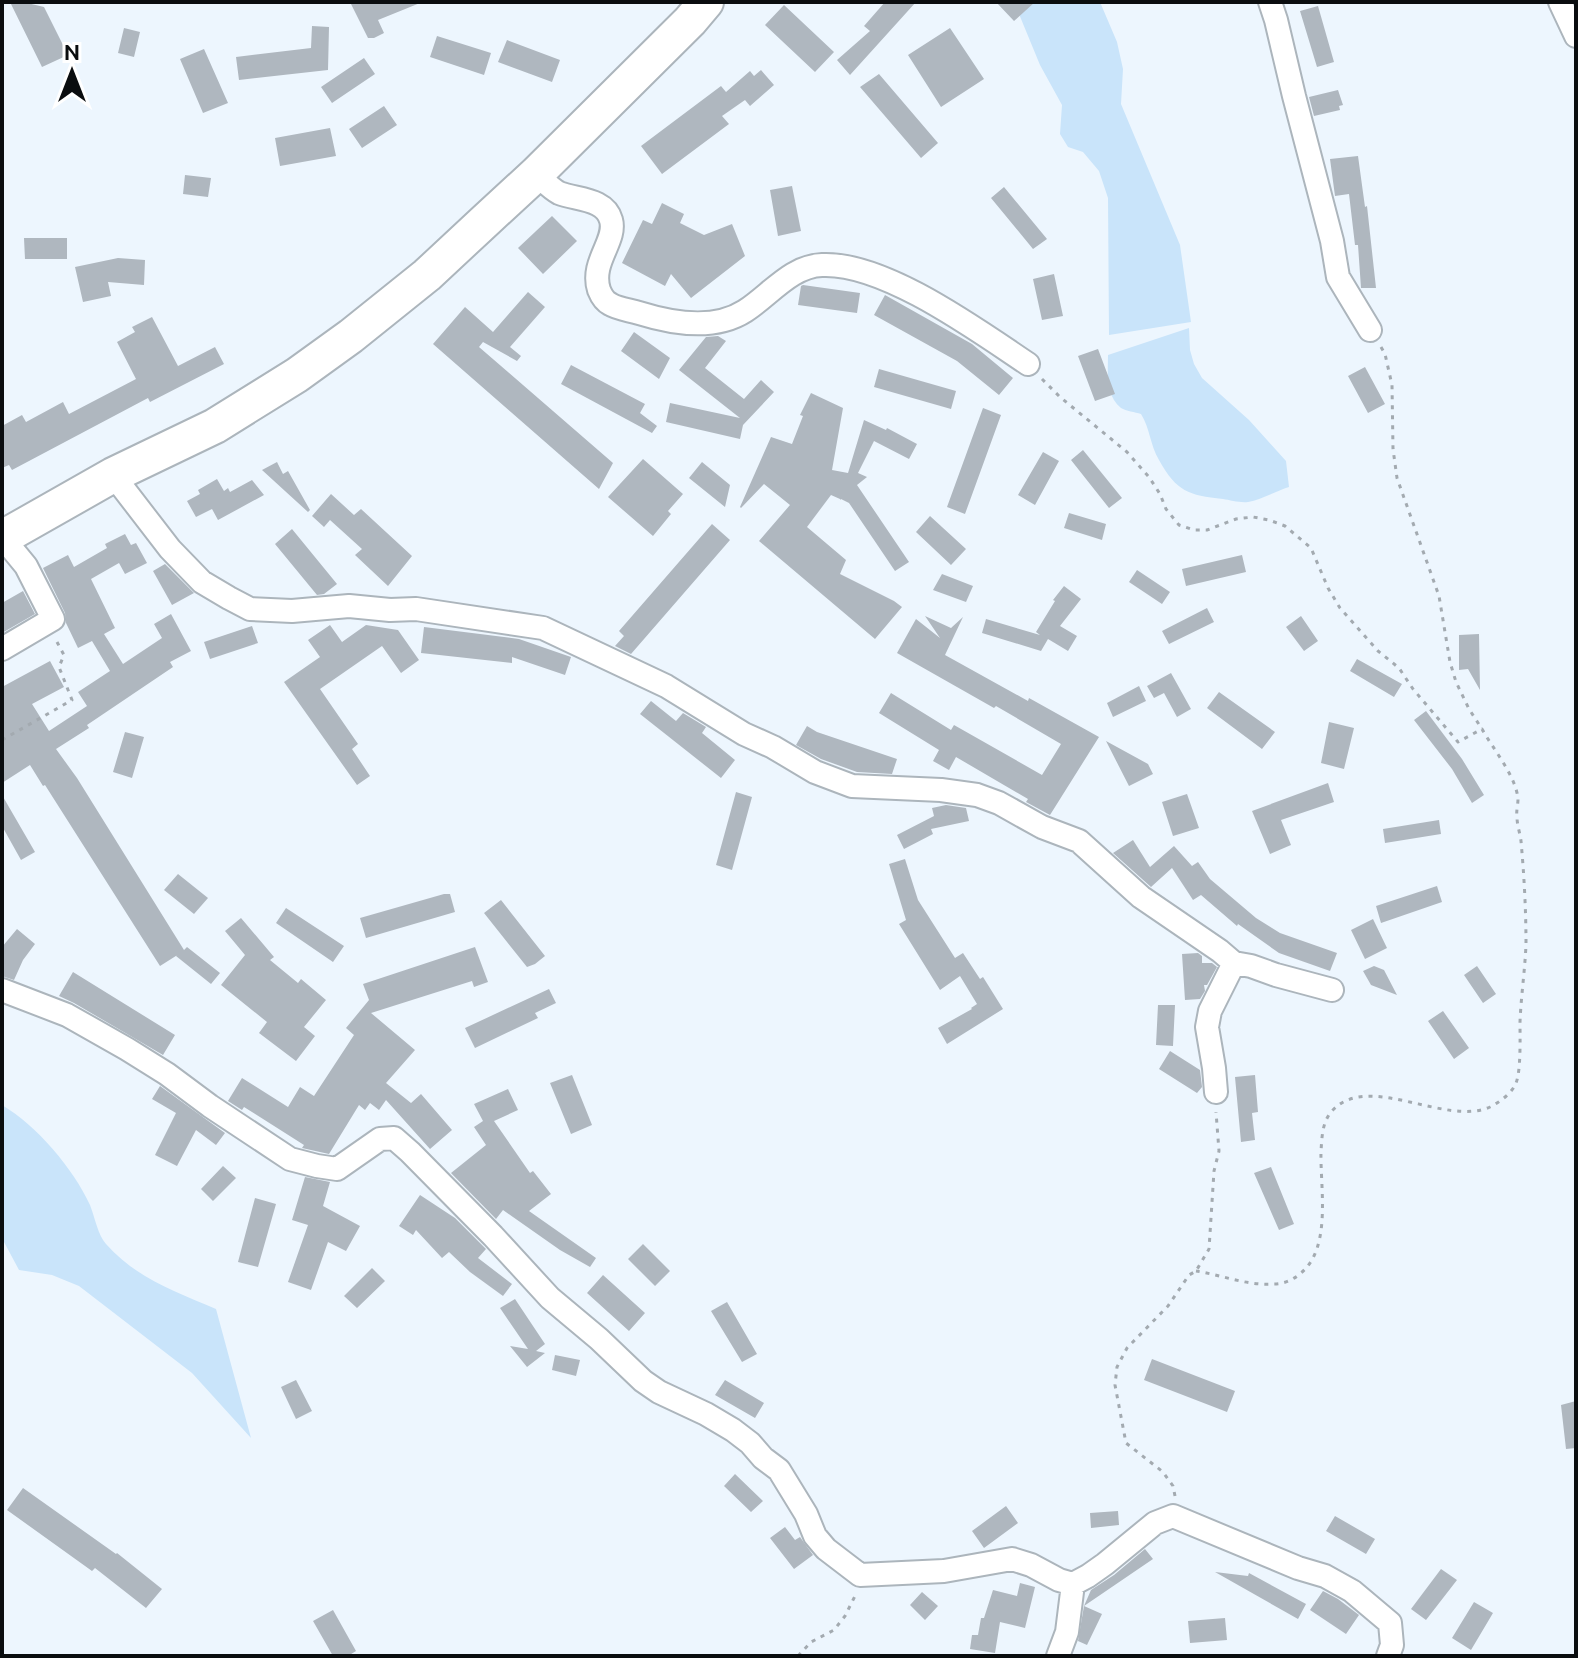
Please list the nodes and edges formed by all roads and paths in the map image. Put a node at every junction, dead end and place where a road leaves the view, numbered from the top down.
1 (706, 2) edge
2 (1270, 2) edge
3 (1560, 2) edge
4 (1576, 36) edge
5 (536, 174) junction
6 (1370, 330) joint
7 (1028, 364) joint
8 (113, 475) junction
9 (2, 538) edge
10 (48, 624) junction
11 (2, 649) edge
12 (1482, 729) junction
13 (2, 740) edge
14 (1234, 963) junction
15 (2, 990) edge
16 (1332, 990) dead end
17 (1216, 1092) joint
18 (1196, 1271) junction
19 (1173, 1516) junction
20 (860, 1575) junction
21 (1073, 1584) junction
22 (798, 1656) edge
23 (1058, 1656) edge
24 (1388, 1656) edge

1 - 5 main road
2 - 6 street
3 - 4 street
5 - 7 street
5 - 8 main road
6 - 12 path
7 - 12 path
8 - 9 main road
8 - 14 street
9 - 10 street
10 - 11 street
10 - 13 path
12 - 18 path
14 - 16 street
14 - 17 street
15 - 20 street
17 - 18 path
18 - 19 path
19 - 21 street
19 - 24 street
20 - 21 street
20 - 22 path
21 - 23 street

